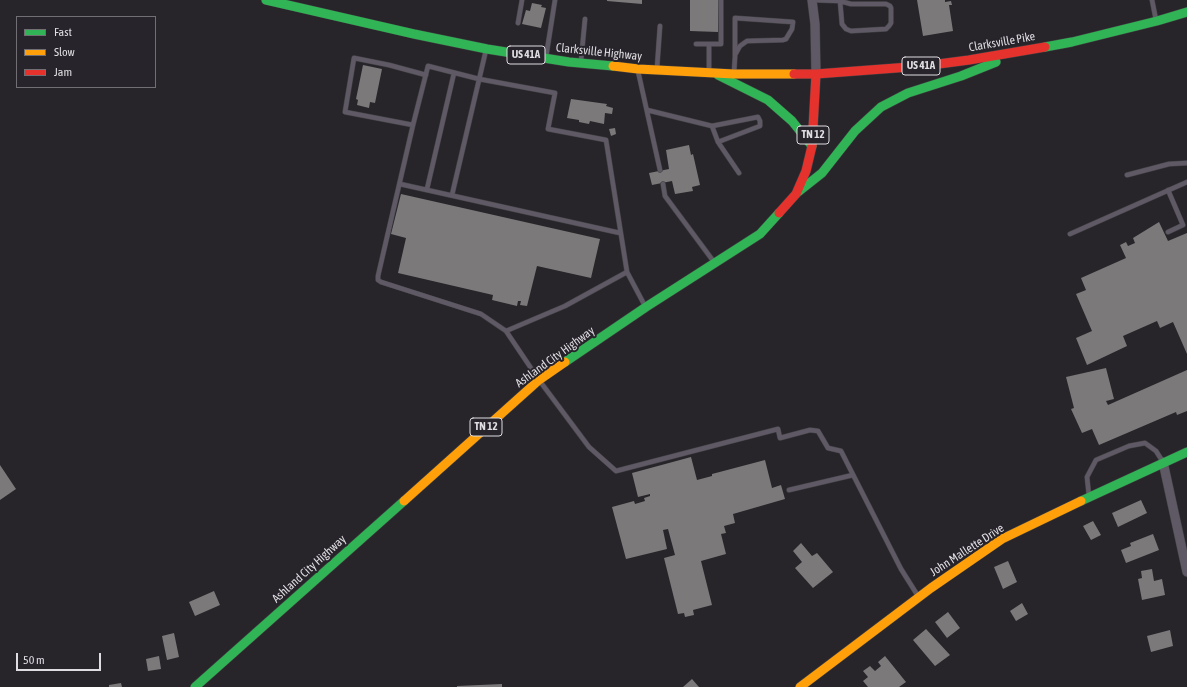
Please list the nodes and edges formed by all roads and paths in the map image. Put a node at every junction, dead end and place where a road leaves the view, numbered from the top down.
1 (266, 0) edge
2 (522, 0) edge
3 (555, 0) edge
4 (721, 0) edge
5 (812, 0) edge
6 (1152, 0) edge
7 (840, 1) junction
8 (284, 2) edge
9 (1187, 12) edge
10 (585, 19) dead end
11 (1157, 21) junction
12 (518, 23) dead end
13 (660, 26) dead end
14 (696, 44) dead end
15 (709, 44) junction
16 (486, 49) junction
17 (1026, 51) junction
18 (735, 56) junction
19 (546, 58) junction
20 (581, 63) junction
21 (638, 69) junction
22 (657, 70) junction
23 (454, 73) junction
24 (712, 73) junction
25 (734, 74) junction
26 (816, 74) junction
27 (426, 75) junction
28 (479, 79) junction
29 (647, 110) junction
30 (413, 125) junction
31 (712, 126) junction
32 (718, 142) junction
33 (812, 146) junction
34 (1187, 163) edge
35 (660, 170) dead end
36 (739, 173) dead end
37 (1127, 175) dead end
38 (1187, 182) edge
39 (400, 184) junction
40 (662, 184) dead end
41 (427, 189) junction
42 (1168, 190) junction
43 (796, 194) junction
44 (452, 195) junction
45 (1168, 232) dead end
46 (620, 233) junction
47 (1070, 234) dead end
48 (715, 264) junction
49 (627, 272) junction
50 (646, 307) junction
51 (506, 331) junction
52 (539, 380) junction
53 (1187, 452) edge
54 (1163, 462) junction
55 (853, 475) junction
56 (789, 490) dead end
57 (1089, 497) junction
58 (1187, 572) edge
59 (919, 598) junction
60 (195, 687) edge
61 (800, 687) edge

1 - 8 main road, Clarksville Highway / US 41A
2 - 12 lane
3 - 19 lane
4 - 15 lane
5 - 7 lane
5 - 26 street
6 - 11 lane
7 - 7 lane
8 - 16 main road, Clarksville Highway / US 41A
9 - 11 main road, Clarksville Pike / US 41A
10 - 20 lane
11 - 17 main road, Clarksville Pike / US 41A
13 - 22 lane
14 - 15 lane
15 - 24 lane
16 - 19 main road, Clarksville Highway / US 41A
16 - 28 lane
17 - 26 main road, Clarksville Pike / US 41A
17 - 43 main road
18 - 18 lane
18 - 25 lane
19 - 20 main road, Clarksville Highway / US 41A
20 - 21 main road, Clarksville Highway / US 41A
21 - 22 main road, Clarksville Highway / US 41A
21 - 29 lane
22 - 24 main road, Clarksville Highway / US 41A
23 - 27 lane
23 - 28 lane
23 - 41 lane
24 - 25 main road, Clarksville Highway / US 41A
24 - 33 main road
25 - 26 main road, Clarksville Highway / US 41A
26 - 33 main road, Ashland City Highway / TN 12
27 - 30 lane
27 - 30 lane
28 - 44 lane
28 - 46 lane
29 - 31 lane
29 - 35 lane
30 - 39 lane
31 - 32 lane
31 - 32 lane
32 - 36 lane
33 - 43 main road, Ashland City Highway / TN 12
34 - 37 lane
38 - 42 lane
39 - 41 lane
39 - 51 lane
40 - 48 lane
41 - 44 lane
42 - 45 lane
42 - 47 lane
43 - 48 main road, Ashland City Highway / TN 12
44 - 46 lane
46 - 49 lane
48 - 50 main road, Ashland City Highway / TN 12
49 - 50 lane
49 - 51 lane
50 - 52 main road, Ashland City Highway / TN 12
51 - 52 lane
52 - 55 lane
52 - 60 main road, Ashland City Highway / TN 12
53 - 54 main road, John Mallette Drive
54 - 57 main road, John Mallette Drive
54 - 57 lane
54 - 58 street
55 - 56 lane
55 - 59 lane
57 - 59 main road, John Mallette Drive
59 - 61 main road, John Mallette Drive

